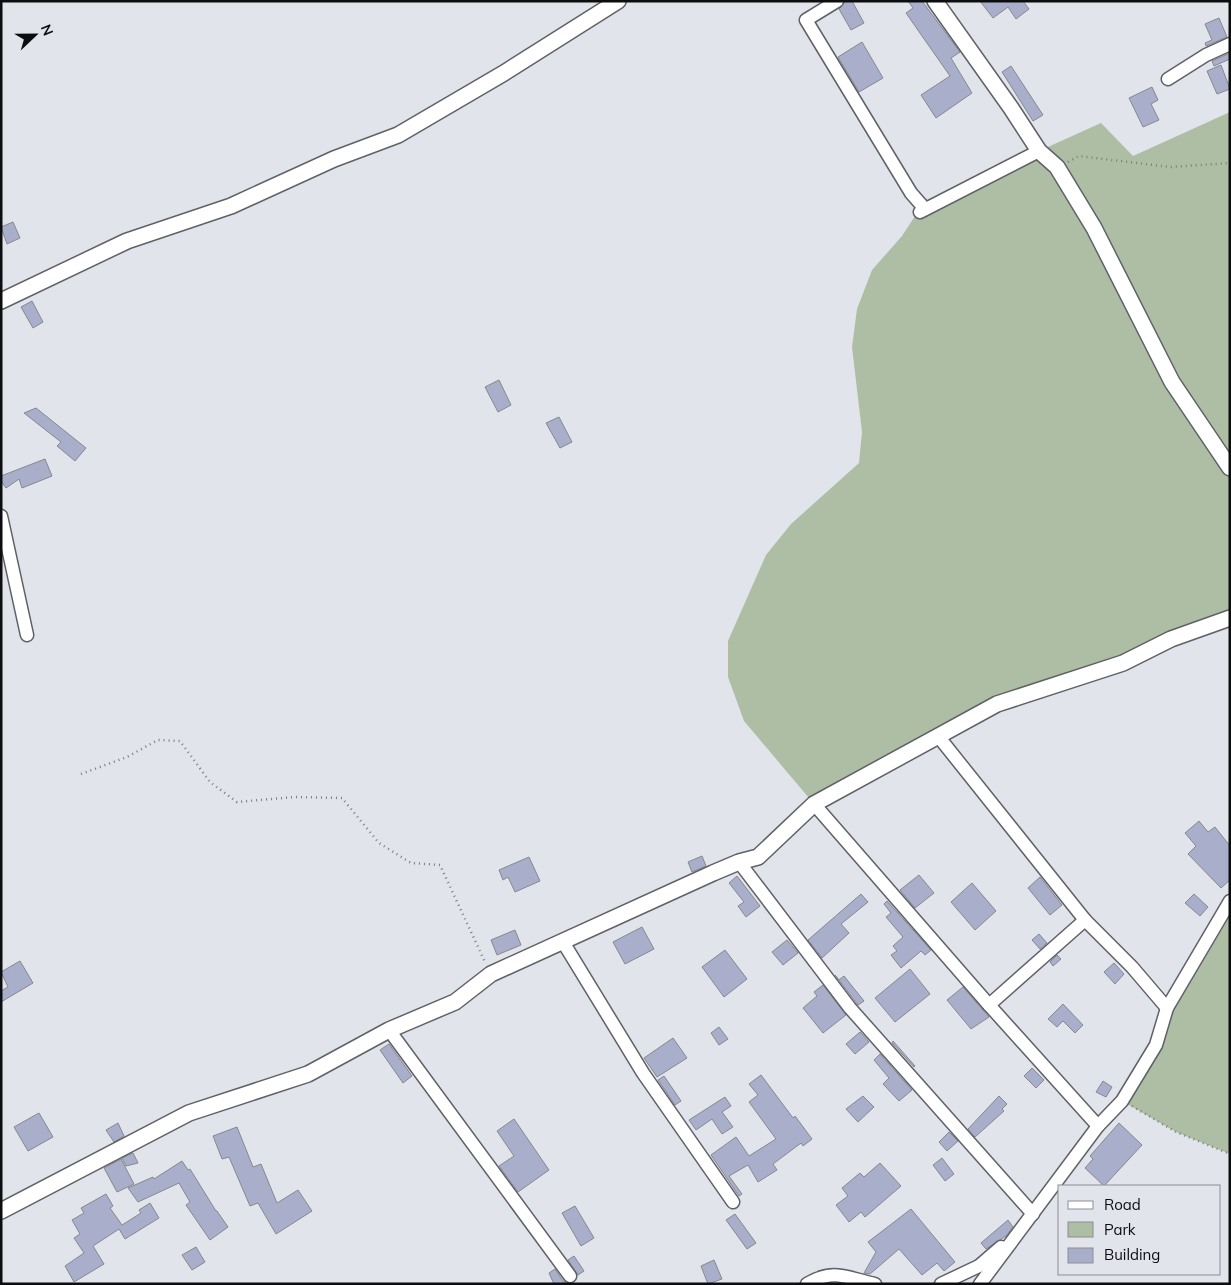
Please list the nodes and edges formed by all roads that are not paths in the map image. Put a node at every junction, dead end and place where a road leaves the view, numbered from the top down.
1 (618, 1) edge
2 (836, 1) edge
3 (934, 1) edge
4 (1230, 44) edge
5 (1168, 79) dead end
6 (1038, 151) junction
7 (1, 301) edge
8 (1230, 468) edge
9 (1, 516) edge
10 (1230, 618) edge
11 (27, 636) dead end
12 (938, 736) junction
13 (814, 804) junction
14 (739, 862) junction
15 (1230, 900) edge
16 (1085, 920) junction
17 (563, 942) junction
18 (989, 1005) junction
19 (1167, 1008) junction
20 (389, 1030) junction
21 (1098, 1126) junction
22 (733, 1202) dead end
23 (1, 1212) edge
24 (1033, 1214) junction
25 (570, 1276) dead end
26 (807, 1284) edge
27 (875, 1284) edge
28 (941, 1284) edge
29 (980, 1284) edge

1 - 7 street
2 - 6 street
3 - 6 street
4 - 5 street
6 - 8 street
9 - 11 street
10 - 12 street
12 - 13 street
12 - 16 street
13 - 14 street
13 - 18 street
14 - 17 street
14 - 24 street
15 - 19 street
16 - 18 street
16 - 19 street
17 - 20 street
17 - 22 street
18 - 21 street
19 - 21 street
20 - 23 street
20 - 25 street
21 - 24 street
24 - 28 street
24 - 29 street
26 - 27 street

